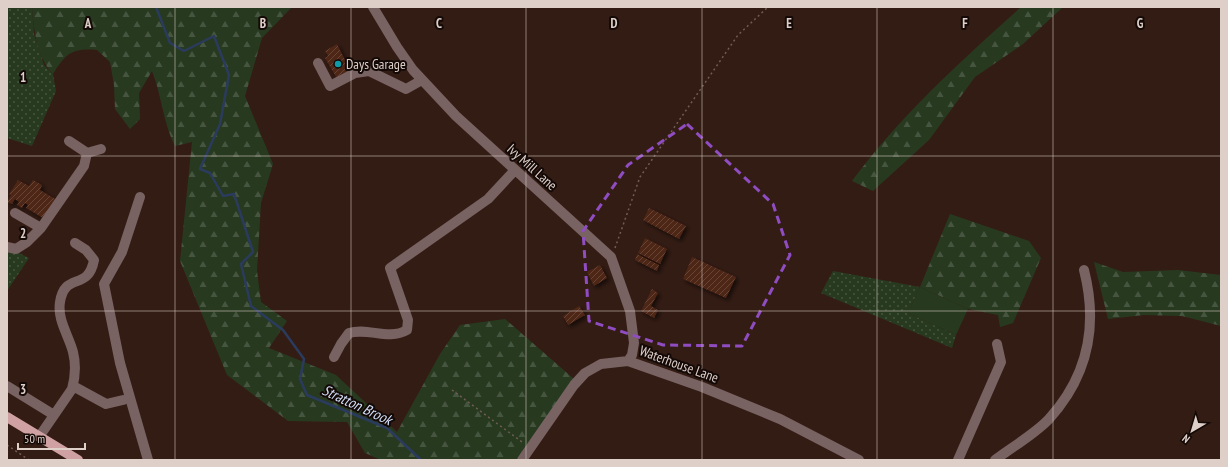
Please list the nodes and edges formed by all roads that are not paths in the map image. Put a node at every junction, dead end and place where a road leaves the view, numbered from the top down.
1 (373, 7) edge
2 (318, 63) dead end
3 (422, 80) junction
4 (69, 141) dead end
5 (101, 149) dead end
6 (87, 153) junction
7 (515, 170) junction
8 (140, 197) dead end
9 (16, 213) dead end
10 (41, 228) junction
11 (75, 243) dead end
12 (7, 247) edge
13 (1084, 270) dead end
14 (997, 344) dead end
15 (334, 357) dead end
16 (628, 361) junction
17 (7, 386) edge
18 (73, 386) junction
19 (124, 400) dead end
20 (54, 415) junction
21 (7, 417) edge
22 (39, 437) junction
23 (78, 460) edge
24 (148, 460) edge
25 (522, 460) edge
26 (859, 460) edge
27 (958, 460) edge
28 (995, 460) edge

1 - 3 street, Ivy Mill Lane
2 - 3 street
3 - 7 street, Ivy Mill Lane
4 - 6 street
5 - 6 street
6 - 10 street
7 - 15 street
7 - 16 street, Ivy Mill Lane
8 - 24 street
9 - 10 street
10 - 12 street
11 - 18 street
13 - 28 street
14 - 27 street
16 - 25 street, Waterhouse Lane
16 - 26 street, Waterhouse Lane
17 - 20 street
18 - 19 street
18 - 20 street
20 - 22 street
21 - 22 main road
22 - 23 main road

